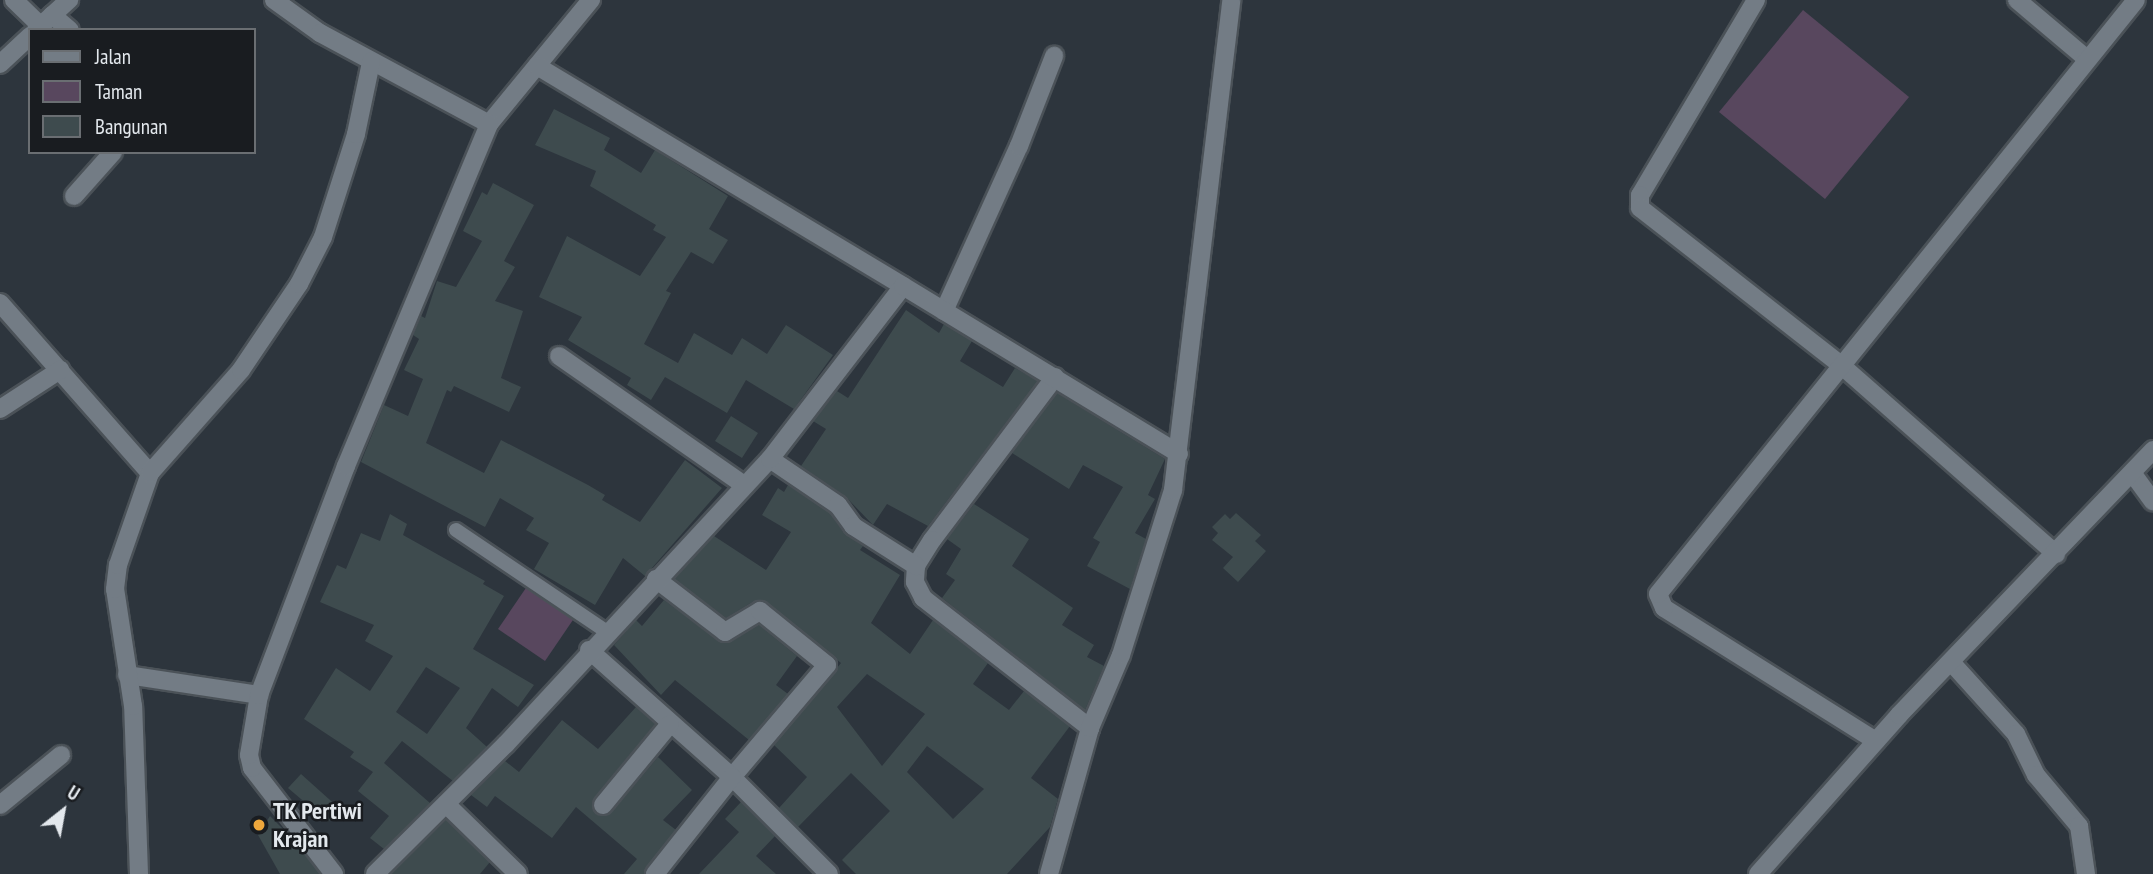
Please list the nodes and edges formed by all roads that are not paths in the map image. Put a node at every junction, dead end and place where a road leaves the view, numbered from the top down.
1 (14, 0) edge
2 (69, 0) edge
3 (274, 0) edge
4 (591, 0) edge
5 (1231, 0) edge
6 (1756, 0) edge
7 (2017, 0) edge
8 (2136, 0) edge
9 (40, 26) edge
10 (28, 37) edge
11 (1054, 56) dead end
12 (2087, 59) junction
13 (371, 62) junction
14 (0, 64) edge
15 (537, 66) junction
16 (489, 124) junction
17 (111, 154) edge
18 (74, 196) dead end
19 (903, 286) junction
20 (0, 303) edge
21 (944, 311) junction
22 (559, 356) dead end
23 (1842, 366) junction
24 (60, 370) junction
25 (1055, 377) junction
26 (0, 409) edge
27 (2153, 450) edge
28 (1179, 454) junction
29 (771, 459) junction
30 (150, 473) junction
31 (2133, 474) junction
32 (744, 485) junction
33 (2153, 502) edge
34 (457, 530) dead end
35 (2056, 554) junction
36 (916, 566) junction
37 (656, 579) junction
38 (606, 631) junction
39 (589, 650) junction
40 (1951, 662) junction
41 (127, 675) junction
42 (258, 695) junction
43 (670, 724) junction
44 (1090, 728) junction
45 (1876, 741) junction
46 (61, 755) dead end
47 (732, 776) junction
48 (446, 804) junction
49 (0, 805) edge
50 (603, 805) dead end
51 (139, 874) edge
52 (334, 874) edge
53 (375, 874) edge
54 (518, 874) edge
55 (655, 874) edge
56 (828, 874) edge
57 (1049, 874) edge
58 (1758, 874) edge
59 (2086, 874) edge

1 - 9 street
2 - 9 street
3 - 13 street
4 - 15 street
5 - 28 street
6 - 23 street
7 - 12 street
8 - 12 street
10 - 14 street
11 - 21 street
12 - 23 street
13 - 16 street
13 - 30 street
15 - 16 street
15 - 19 street
16 - 42 street
17 - 18 street
19 - 21 street
19 - 29 street
20 - 24 street
21 - 25 street
22 - 32 street
23 - 35 street
23 - 45 street
24 - 26 street
24 - 30 street
25 - 28 street
25 - 36 street
27 - 31 street
28 - 44 street
29 - 32 street
29 - 36 street
30 - 41 street
31 - 33 street
31 - 35 street
32 - 37 street
34 - 38 lane
35 - 40 street
36 - 44 street
37 - 38 street
37 - 47 street
38 - 39 street
39 - 43 street
39 - 48 street
40 - 45 street
40 - 59 street
41 - 42 street
41 - 51 street
42 - 52 street
43 - 47 street
43 - 50 street
44 - 57 street
45 - 58 street
46 - 49 street
47 - 55 street
47 - 56 street
48 - 53 street
48 - 54 street

